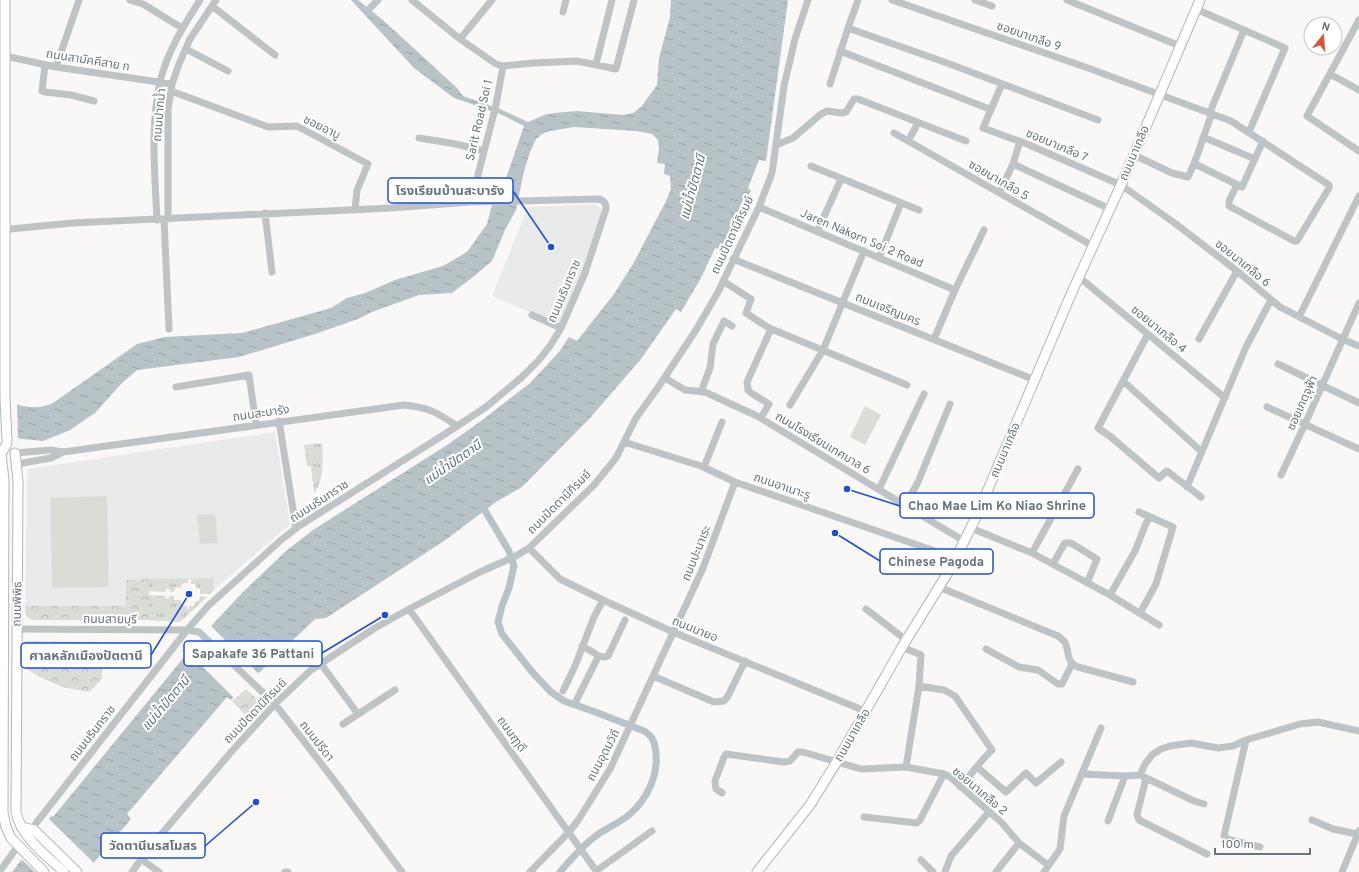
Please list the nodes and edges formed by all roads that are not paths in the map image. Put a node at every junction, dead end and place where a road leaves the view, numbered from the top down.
1 (5, 0) edge
2 (79, 0) edge
3 (130, 0) edge
4 (200, 0) edge
5 (378, 0) edge
6 (412, 0) edge
7 (566, 0) edge
8 (612, 0) edge
9 (634, 0) edge
10 (808, 0) edge
11 (858, 0) edge
12 (892, 0) edge
13 (975, 0) edge
14 (1067, 0) edge
15 (1200, 0) edge
16 (490, 1) edge
17 (144, 2) edge
18 (214, 3) edge
19 (992, 6) dead end
20 (370, 8) dead end
21 (1196, 9) junction
22 (563, 12) dead end
23 (1359, 20) edge
24 (182, 28) junction
25 (848, 28) junction
26 (1244, 30) junction
27 (460, 39) junction
28 (1180, 46) junction
29 (186, 49) junction
30 (840, 51) junction
31 (275, 55) dead end
32 (2, 56) edge
33 (45, 64) junction
34 (596, 64) junction
35 (503, 66) junction
36 (56, 67) junction
37 (228, 71) dead end
38 (1330, 74) junction
39 (160, 82) junction
40 (830, 84) dead end
41 (1002, 84) junction
42 (172, 87) junction
43 (1359, 90) edge
44 (1159, 94) junction
45 (94, 101) dead end
46 (987, 108) dead end
47 (1211, 113) junction
48 (1098, 120) dead end
49 (918, 123) junction
50 (1249, 132) junction
51 (894, 133) dead end
52 (1203, 137) junction
53 (419, 138) dead end
54 (908, 141) junction
55 (966, 141) dead end
56 (1020, 141) junction
57 (1263, 141) junction
58 (776, 145) junction
59 (484, 151) junction
60 (1359, 152) edge
61 (2, 155) edge
62 (1134, 155) junction
63 (1255, 159) junction
64 (1013, 164) junction
65 (1195, 164) junction
66 (811, 166) dead end
67 (841, 179) junction
68 (1121, 185) junction
69 (1237, 185) junction
70 (999, 193) junction
71 (1359, 196) edge
72 (471, 202) junction
73 (901, 203) junction
74 (759, 207) junction
75 (1110, 209) junction
76 (355, 210) junction
77 (919, 210) dead end
78 (265, 213) junction
79 (163, 219) junction
80 (3, 229) edge
81 (984, 230) dead end
82 (817, 232) junction
83 (1092, 246) junction
84 (864, 251) junction
85 (879, 258) junction
86 (733, 259) junction
87 (3, 267) edge
88 (1237, 271) junction
89 (272, 272) dead end
90 (1079, 277) junction
91 (723, 281) junction
92 (955, 290) junction
93 (1271, 300) junction
94 (842, 303) junction
95 (1359, 303) edge
96 (532, 315) dead end
97 (1299, 317) junction
98 (732, 326) dead end
99 (561, 328) junction
100 (170, 329) dead end
101 (771, 329) junction
102 (1148, 334) junction
103 (934, 339) junction
104 (1199, 339) dead end
105 (1342, 339) junction
106 (1359, 346) edge
107 (822, 350) junction
108 (1278, 364) dead end
109 (664, 378) junction
110 (1035, 380) junction
111 (1123, 381) junction
112 (907, 385) dead end
113 (1322, 386) junction
114 (176, 387) dead end
115 (701, 392) junction
116 (924, 394) dead end
117 (1225, 398) junction
118 (1359, 403) edge
119 (950, 404) dead end
120 (790, 405) dead end
121 (1267, 407) dead end
122 (761, 418) junction
123 (279, 421) junction
124 (722, 422) dead end
125 (256, 424) junction
126 (1305, 424) junction
127 (457, 426) junction
128 (7, 442) junction
129 (624, 442) junction
130 (1359, 449) edge
131 (63, 452) junction
132 (1202, 452) junction
133 (15, 453) junction
134 (1, 454) edge
135 (17, 464) junction
136 (1, 466) edge
137 (704, 468) junction
138 (1078, 469) dead end
139 (1281, 475) dead end
140 (736, 482) junction
141 (1187, 487) junction
142 (879, 489) junction
143 (1201, 497) dead end
144 (906, 504) junction
145 (1139, 512) dead end
146 (1149, 516) junction
147 (296, 528) junction
148 (971, 528) junction
149 (964, 541) junction
150 (529, 548) junction
151 (1032, 553) junction
152 (956, 559) junction
153 (1052, 564) junction
154 (4, 573) junction
155 (17, 573) junction
156 (1087, 583) junction
157 (939, 587) junction
158 (1110, 595) junction
159 (603, 600) junction
160 (409, 609) junction
161 (866, 609) dead end
162 (1140, 613) junction
163 (625, 620) dead end
164 (4, 622) junction
165 (1159, 624) dead end
166 (16, 625) junction
167 (187, 630) junction
168 (673, 632) junction
169 (203, 634) joint
170 (904, 643) junction
171 (582, 646) junction
172 (986, 648) dead end
173 (598, 656) junction
174 (745, 661) junction
175 (321, 664) junction
176 (1072, 664) junction
177 (4, 671) junction
178 (17, 671) junction
179 (653, 676) junction
180 (1134, 682) dead end
181 (919, 686) junction
182 (395, 690) dead end
183 (563, 691) dead end
184 (576, 701) dead end
185 (275, 704) junction
186 (865, 711) junction
187 (4, 714) junction
188 (17, 714) junction
189 (358, 714) junction
190 (343, 724) dead end
191 (1102, 728) dead end
192 (1359, 732) edge
193 (1246, 740) junction
194 (2, 756) edge
195 (16, 756) junction
196 (1061, 762) dead end
197 (836, 763) junction
198 (906, 767) junction
199 (977, 767) junction
200 (944, 774) junction
201 (1082, 774) junction
202 (1125, 776) junction
203 (1143, 777) junction
204 (960, 787) junction
205 (722, 793) dead end
206 (1204, 804) dead end
207 (989, 812) junction
208 (864, 817) dead end
209 (1312, 820) dead end
210 (1108, 821) dead end
211 (652, 831) dead end
212 (569, 832) junction
213 (1358, 832) edge
214 (32, 833) junction
215 (1019, 843) junction
216 (1260, 847) dead end
217 (20, 848) junction
218 (1207, 854) dead end
219 (141, 859) junction
220 (921, 860) dead end
221 (1046, 869) edge
222 (0, 871) edge
223 (596, 871) edge
224 (44, 872) edge
225 (64, 872) edge
226 (76, 872) edge
227 (132, 872) edge
228 (159, 872) edge
229 (402, 872) edge
230 (530, 872) edge
231 (757, 872) edge
232 (933, 872) edge
233 (945, 872) edge
234 (996, 872) edge
235 (1342, 872) edge

1 - 32 main road
2 - 36 street
3 - 17 street
4 - 24 street, ถนนปากน้ำ
5 - 20 street
6 - 27 street
7 - 22 street
8 - 34 street
9 - 34 street
10 - 58 street, ถนนปัตตานีภิรมย์
11 - 25 street
12 - 44 street, ซอยนาเกลือ 9
13 - 19 street
14 - 28 street
15 - 21 main road, ถนนนาเกลือ
16 - 27 street
17 - 24 street
18 - 29 street, ถนนปากน้ำ
18 - 31 street
21 - 26 street
21 - 28 main road, ถนนนาเกลือ
23 - 38 street
24 - 39 street, ถนนปากน้ำ
25 - 30 street
25 - 41 street
26 - 47 street
26 - 50 street
27 - 35 street
28 - 44 main road, ถนนนาเกลือ
29 - 37 street
29 - 42 street, ถนนปากน้ำ
30 - 40 street
30 - 46 street
32 - 33 street, ถนนสามัคคีสาย ก
32 - 61 main road
33 - 36 street, ถนนสามัคคีสาย ก
33 - 45 street
34 - 35 street
35 - 59 street, Sarit Road Soi 1
36 - 39 street, ถนนสามัคคีสาย ก
38 - 43 street
38 - 60 street
39 - 42 street, ถนนสามัคคีสาย ก
39 - 79 street, ถนนปากน้ำ
41 - 48 street
41 - 56 street, ซอยนาเกลือ 7
42 - 76 street, ซอยอาบู
42 - 79 street, ถนนปากน้ำ
44 - 47 street, ซอยนาเกลือ 9
44 - 62 main road, ถนนนาเกลือ
47 - 50 street, ซอยนาเกลือ 9
47 - 52 street
49 - 54 street
49 - 55 street
49 - 58 street
50 - 57 street, ซอยนาเกลือ 9
51 - 54 street, ซอยนาเกลือ 5
52 - 63 street
52 - 65 street
53 - 59 street
54 - 70 street, ซอยนาเกลือ 5
56 - 64 street
56 - 68 street, ซอยนาเกลือ 7
57 - 63 street
57 - 69 street, ซอยนาเกลือ 9
58 - 74 street, ถนนปัตตานีภิรมย์
59 - 72 street, Sarit Road Soi 1
61 - 80 main road
62 - 65 street
62 - 68 main road, ถนนนาเกลือ
63 - 69 street
64 - 70 street
64 - 75 street
65 - 69 street
66 - 67 street
67 - 73 street
67 - 82 street
68 - 75 main road, ถนนนาเกลือ
68 - 88 street, ซอยนาเกลือ 6
70 - 83 street, ซอยนาเกลือ 5
71 - 97 street
72 - 76 street
72 - 99 street, ถนนนรินทราช
73 - 77 street
73 - 85 street
74 - 82 street, Jaren Nakorn Soi 2 Road
74 - 86 street, ถนนปัตตานีภิรมย์
75 - 83 main road, ถนนนาเกลือ
76 - 78 street
78 - 79 street
78 - 89 street
79 - 80 street
79 - 100 street
80 - 87 main road
81 - 92 street
82 - 84 street, Jaren Nakorn Soi 2 Road
83 - 90 main road, ถนนนาเกลือ
84 - 85 street, Jaren Nakorn Soi 2 Road
84 - 94 street
85 - 92 street, Jaren Nakorn Soi 2 Road
86 - 91 street, ถนนปัตตานีภิรมย์
86 - 94 street, ถนนเจริญนคร
87 - 128 main road
88 - 93 street, ซอยนาเกลือ 6
88 - 104 street
90 - 102 street, ซอยนาเกลือ 4
90 - 110 main road, ถนนนาเกลือ
91 - 101 street
91 - 109 street, ถนนปัตตานีภิรมย์
92 - 103 street
93 - 97 street, ซอยนาเกลือ 6
93 - 117 street
94 - 103 street, ถนนเจริญนคร
94 - 107 street
95 - 105 street, ซอยเกตุจุฟ้า
96 - 99 street
97 - 105 street, ซอยนาเกลือ 6
98 - 115 street
99 - 127 street, ถนนนรินทราช
101 - 107 street
101 - 122 street
102 - 111 street
102 - 117 street, ซอยนาเกลือ 4
103 - 110 street, ถนนเจริญนคร
105 - 106 street, ซอยนาเกลือ 6
105 - 113 street, ซอยเกตุจุฟ้า
107 - 112 street
107 - 120 street
108 - 113 street
109 - 115 street, ถนนโรงเรียนเทศบาล 6
109 - 129 street, ถนนปัตตานีภิรมย์
110 - 148 main road, ถนนนาเกลือ
111 - 132 street
111 - 141 street
113 - 118 street
113 - 126 street, ซอยเกตุจุฟ้า
114 - 125 street
115 - 122 street, ถนนโรงเรียนเทศบาล 6
116 - 142 street
117 - 132 street
119 - 144 street
121 - 126 street
122 - 142 street, ถนนโรงเรียนเทศบาล 6
123 - 125 street, ถนนสะบารัง
123 - 127 street, ถนนสะบารัง
123 - 147 street
124 - 137 street
125 - 131 street, ถนนสะบารัง
126 - 130 street
126 - 139 street, ซอยเกตุจุฟ้า
127 - 147 street, ถนนนรินทราช
128 - 133 main road
128 - 134 main road
129 - 137 street, ถนนอาเนาะรู
129 - 150 street, ถนนปัตตานีภิรมย์
131 - 133 street
131 - 135 street
132 - 141 street
133 - 134 main road
133 - 135 main road, ถนนพิพิธ
134 - 136 main road, ถนนพิพิธ
135 - 136 main road
135 - 155 main road, ถนนพิพิธ
136 - 154 main road, ถนนพิพิธ
137 - 140 street, ถนนอาเนาะรู
138 - 151 street
140 - 152 street, ถนนอาเนาะรู
140 - 168 street, ถนนปะนาเระ
141 - 143 street
142 - 144 street, ถนนโรงเรียนเทศบาล 6
144 - 149 street, ถนนโรงเรียนเทศบาล 6
145 - 146 street
146 - 158 street
146 - 162 street
147 - 167 street, ถนนนรินทราช
148 - 149 main road, ถนนนาเกลือ
148 - 151 street
149 - 152 main road, ถนนนาเกลือ
150 - 159 street, ถนนมายอ
150 - 160 street, ถนนปัตตานีภิรมย์
151 - 153 street
152 - 157 main road, ถนนนาเกลือ
153 - 156 street
153 - 156 street
154 - 155 main road
154 - 164 main road, ถนนพิพิธ
155 - 166 main road, ถนนพิพิธ
156 - 158 street
157 - 170 main road, ถนนนาเกลือ
157 - 176 street
158 - 162 street
159 - 168 street, ถนนมายอ
159 - 171 street
160 - 175 street, ถนนปัตตานีภิรมย์
160 - 212 street, ถนนฤๅดี
161 - 170 street
162 - 165 street
163 - 173 street
164 - 166 main road
164 - 177 main road, ถนนพิพิธ
166 - 167 street, ถนนสายบุรี
166 - 178 main road, ถนนพิพิธ
167 - 169 street, ถนนสายบุรี
167 - 214 street, ถนนนรินทราช
168 - 174 street, ถนนมายอ
168 - 179 street, ถนนอุดมวิถี
169 - 185 street, ถนนปรีดา
170 - 181 street
170 - 186 main road, ถนนนาเกลือ
171 - 173 street
171 - 183 street
172 - 176 street
173 - 184 street
174 - 179 street
174 - 186 street, ถนนมายอ
175 - 185 street, ถนนปัตตานีภิรมย์
175 - 189 street
176 - 180 street
177 - 178 main road
177 - 187 main road, ถนนพิพิธ
178 - 188 main road, ถนนพิพิธ
179 - 212 street, ถนนอุดมวิถี
181 - 198 street
181 - 199 street
182 - 189 street
185 - 219 street, ถนนปัตตานีภิรมย์
185 - 229 street, ถนนปรีดา
186 - 197 main road, ถนนนาเกลือ
187 - 188 main road
187 - 194 main road, ถนนพิพิธ
188 - 195 main road, ถนนพิพิธ
189 - 190 street
191 - 201 street
192 - 193 street
193 - 203 street
193 - 216 street
194 - 195 main road
194 - 217 main road, ถนนพิพิธ
195 - 214 main road, ถนนพิพิธ
196 - 199 street
197 - 198 street, ซอยนาเกลือ 2
197 - 205 street, ซอยนาเกลือ 2
197 - 231 main road, ถนนนาเกลือ
198 - 200 street, ซอยนาเกลือ 2
199 - 204 street
200 - 204 street, ซอยนาเกลือ 2
200 - 208 street
201 - 202 street
201 - 221 street
202 - 203 street
202 - 210 street
203 - 206 street
203 - 218 street
204 - 207 street, ซอยนาเกลือ 2
207 - 215 street, ซอยนาเกลือ 2
207 - 233 street
209 - 213 street
211 - 223 street
212 - 223 street, ถนนฤๅดี
212 - 230 street, ถนนอุดมวิถี
213 - 235 street
214 - 225 main road, ถนนพิพิธ
214 - 226 main road, ถนนพิพิธ
215 - 221 street, ซอยนาเกลือ 2
215 - 234 street
217 - 222 street
217 - 224 main road, ถนนพิพิธ
219 - 227 street, ถนนปัตตานีภิรมย์
219 - 228 street
220 - 232 street

